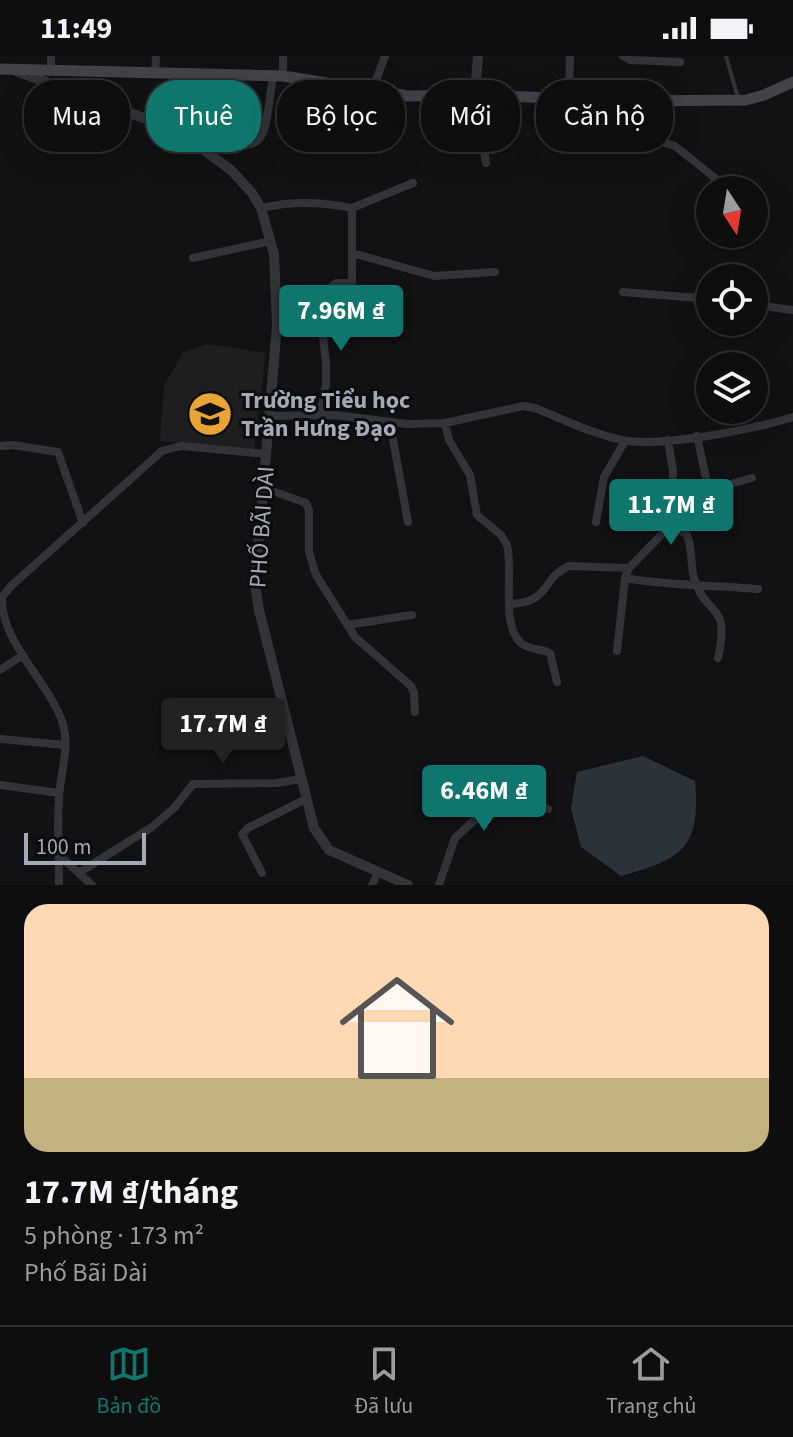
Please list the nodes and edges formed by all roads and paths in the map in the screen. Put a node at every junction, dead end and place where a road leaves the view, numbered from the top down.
1 (51, 56) edge
2 (156, 56) edge
3 (283, 56) edge
4 (385, 56) edge
5 (478, 56) edge
6 (570, 56) edge
7 (623, 56) edge
8 (726, 56) edge
9 (680, 62) dead end
10 (5, 69) edge
11 (51, 70) junction
12 (155, 73) junction
13 (278, 76) junction
14 (303, 80) edge
15 (376, 80) edge
16 (476, 80) edge
17 (569, 80) edge
18 (793, 82) edge
19 (738, 100) junction
20 (673, 101) edge
21 (146, 119) edge
22 (261, 136) edge
23 (673, 145) edge
24 (207, 152) edge
25 (484, 152) edge
26 (486, 163) dead end
27 (712, 176) edge
28 (413, 183) dead end
29 (261, 208) junction
30 (352, 208) junction
31 (271, 241) junction
32 (352, 253) junction
33 (193, 258) dead end
34 (495, 272) dead end
35 (623, 292) dead end
36 (696, 298) edge
37 (768, 307) edge
38 (793, 310) edge
39 (320, 415) junction
40 (269, 416) junction
41 (793, 417) edge
42 (390, 423) junction
43 (445, 423) junction
44 (697, 436) junction
45 (668, 440) junction
46 (625, 441) junction
47 (0, 446) edge
48 (267, 454) junction
49 (752, 478) dead end
50 (264, 488) junction
51 (408, 522) dead end
52 (596, 522) dead end
53 (83, 523) junction
54 (672, 524) junction
55 (629, 568) junction
56 (625, 578) junction
57 (696, 584) junction
58 (758, 589) dead end
59 (1, 596) edge
60 (510, 604) junction
61 (412, 615) dead end
62 (347, 625) junction
63 (617, 651) dead end
64 (23, 655) junction
65 (718, 658) dead end
66 (0, 670) edge
67 (557, 682) dead end
68 (415, 712) dead end
69 (0, 739) edge
70 (65, 745) junction
71 (301, 779) junction
72 (0, 785) edge
73 (59, 793) junction
74 (306, 799) junction
75 (548, 809) dead end
76 (59, 855) junction
77 (80, 872) junction
78 (262, 873) dead end
79 (378, 873) junction
80 (59, 885) edge
81 (92, 885) edge
82 (372, 885) edge
83 (380, 885) edge
84 (408, 885) edge
85 (439, 885) edge

1 - 11 street
2 - 12 street
3 - 13 street
4 - 15 street
5 - 16 street
6 - 17 street
7 - 9 street
8 - 19 lane
10 - 11 main road
10 - 21 street, PHỐ BÃI DÀI
11 - 12 main road
12 - 13 main road
13 - 14 main road
13 - 22 street
18 - 19 main road
19 - 20 main road
23 - 27 street
24 - 29 street, PHỐ BÃI DÀI
25 - 26 street
28 - 30 street
29 - 30 street
29 - 31 street, PHỐ BÃI DÀI
30 - 32 street
31 - 33 street
31 - 40 street, PHỐ BÃI DÀI
32 - 34 street
32 - 39 street
35 - 36 street
37 - 38 street
39 - 40 street
39 - 42 street
40 - 48 street, PHỐ BÃI DÀI
41 - 44 street
42 - 43 street
42 - 51 street
43 - 46 street
43 - 60 street
44 - 45 street
44 - 49 street
45 - 46 street
45 - 54 street
46 - 52 street
47 - 53 street
48 - 50 street, PHỐ BÃI DÀI
48 - 53 street
50 - 62 street
50 - 71 street, PHỐ BÃI DÀI
53 - 59 street
54 - 55 street
54 - 57 street
55 - 56 street
55 - 60 street
56 - 57 street
56 - 63 street
57 - 58 street
57 - 65 street
59 - 64 street
60 - 67 street
61 - 62 street
62 - 68 street
64 - 66 street
64 - 70 street
69 - 70 street
70 - 73 street
71 - 74 street, PHỐ BÃI DÀI
71 - 77 street
72 - 73 street
73 - 76 street
74 - 78 street
74 - 79 street, PHỐ BÃI DÀI
75 - 85 street
76 - 77 street
76 - 80 street
77 - 81 street
79 - 82 street
79 - 83 street
79 - 84 street, PHỐ BÃI DÀI

